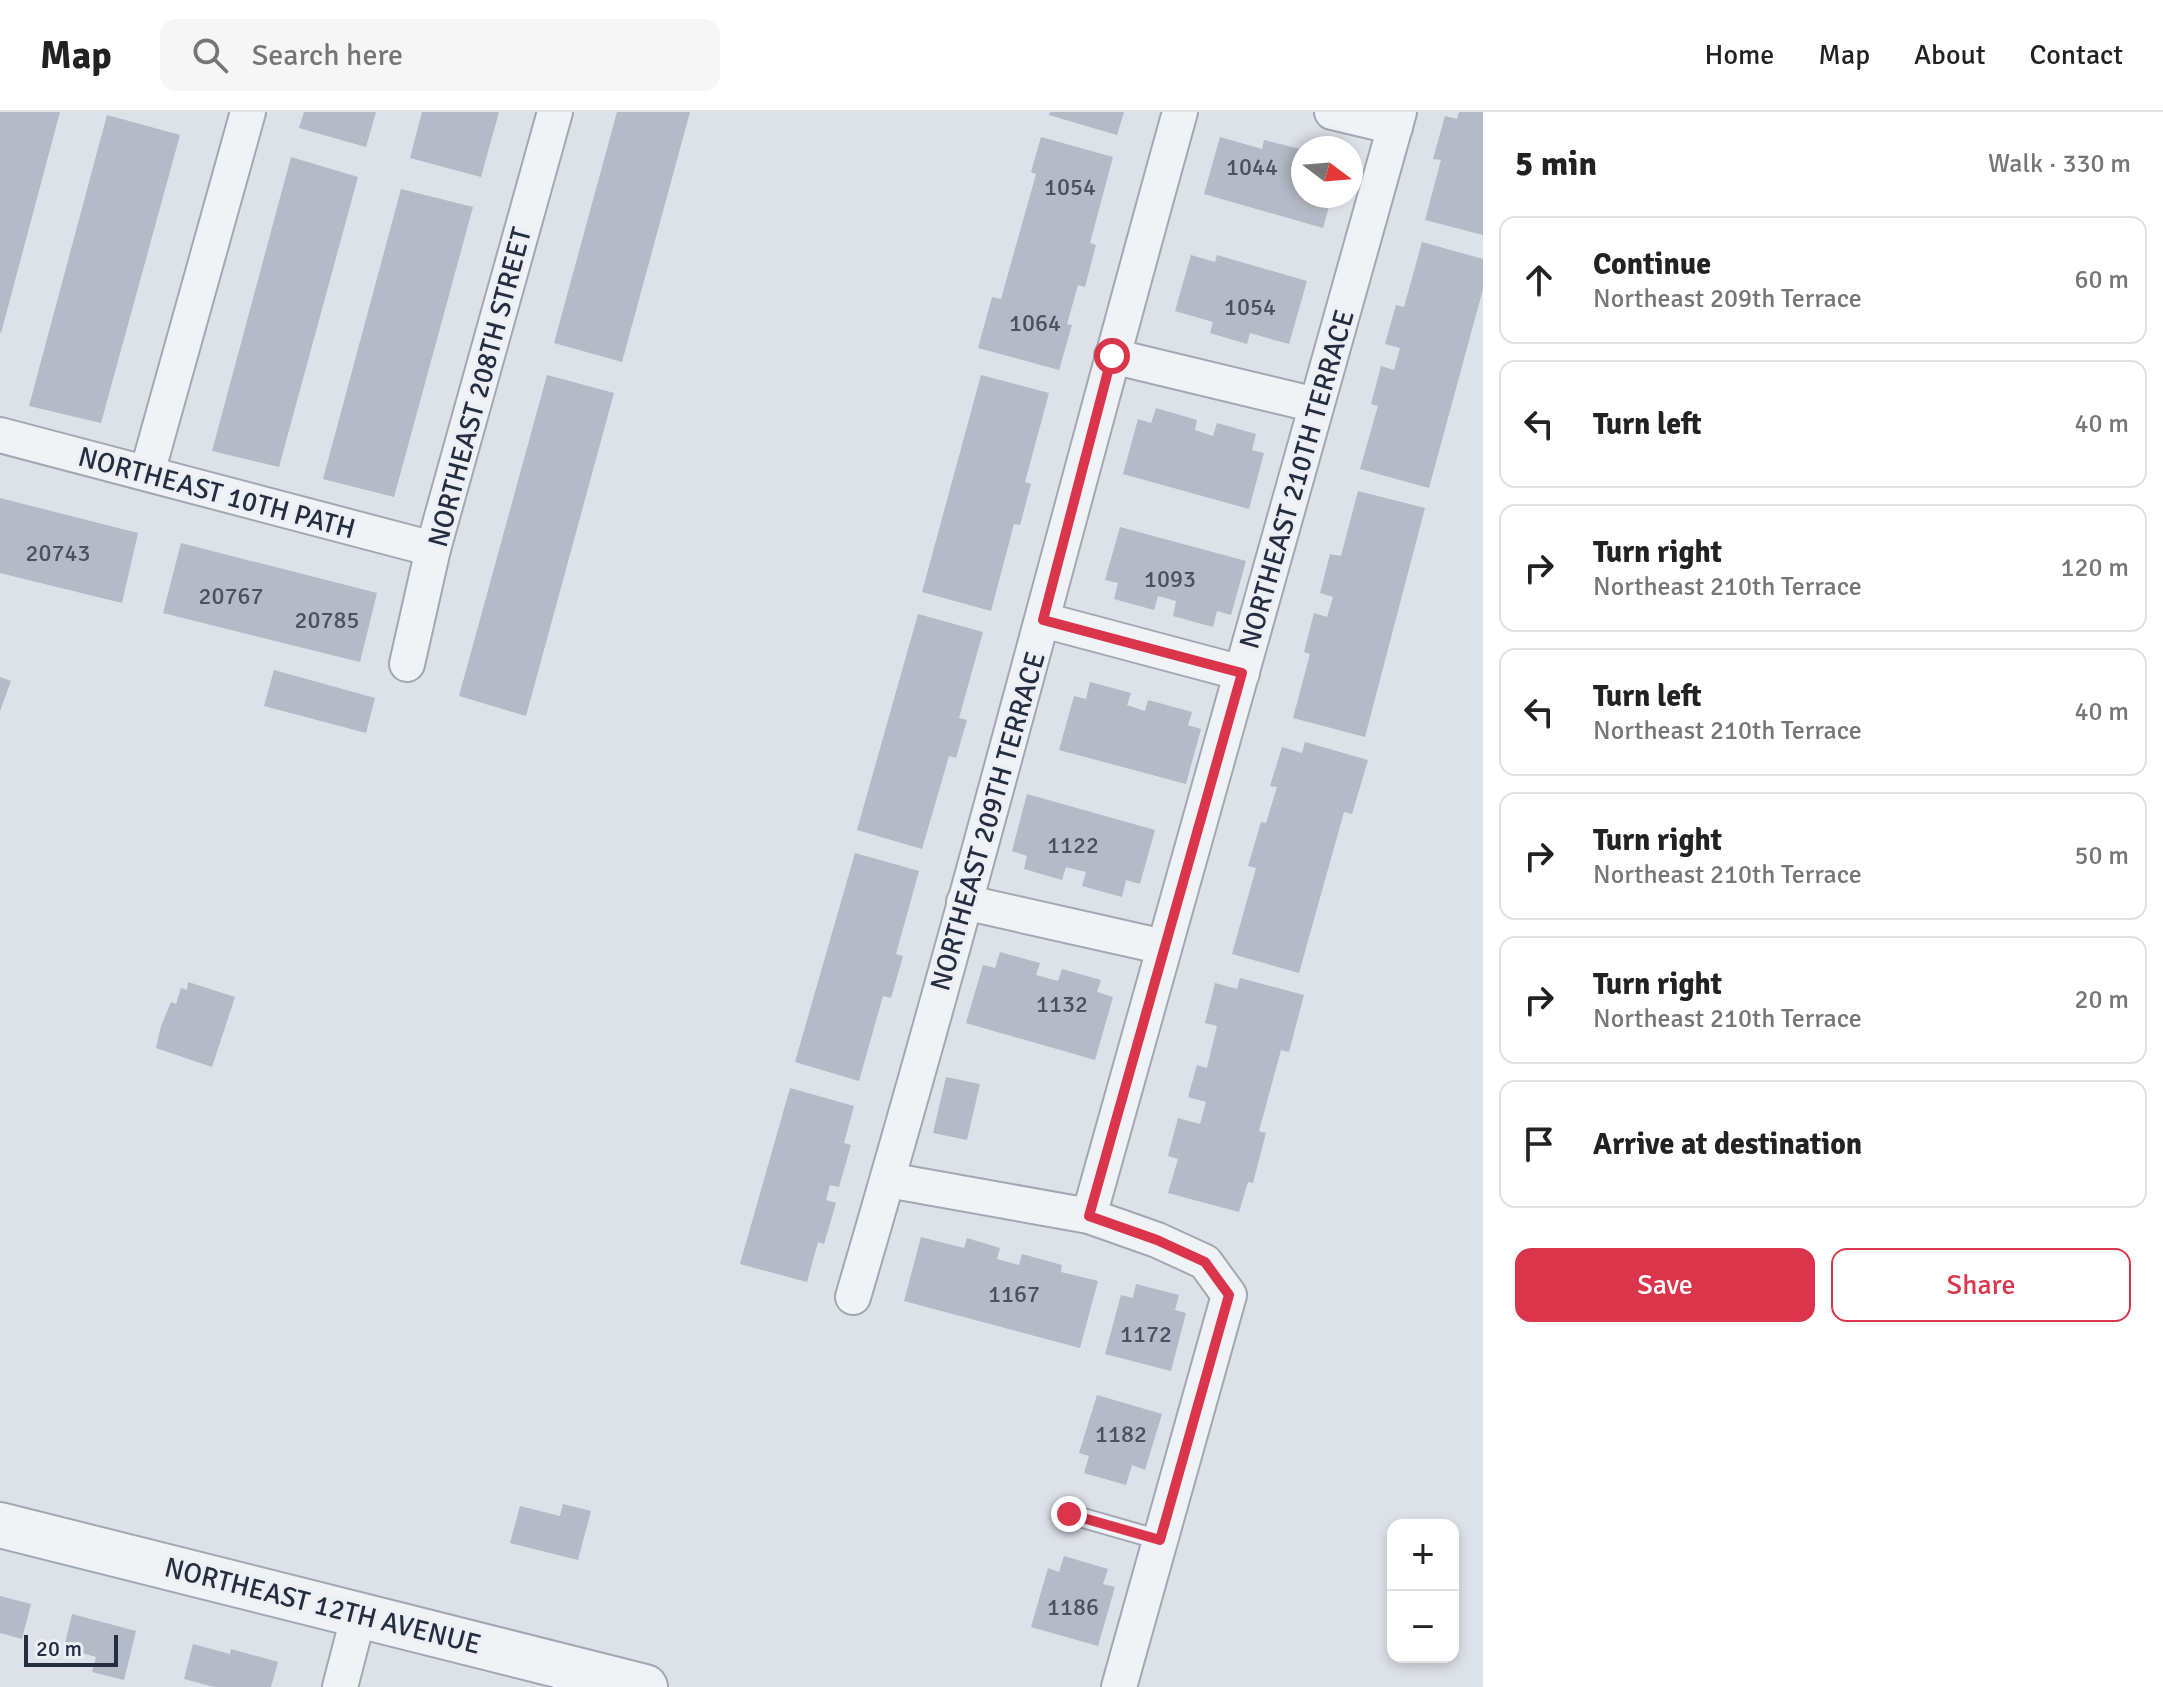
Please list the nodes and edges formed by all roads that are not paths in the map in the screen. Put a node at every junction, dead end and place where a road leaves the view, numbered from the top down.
1 (248, 112) edge
2 (555, 112) edge
3 (1180, 112) edge
4 (1332, 112) edge
5 (1397, 120) edge
6 (1112, 356) junction
7 (1316, 405) junction
8 (0, 435) edge
9 (147, 473) junction
10 (433, 549) junction
11 (1043, 620) junction
12 (407, 664) dead end
13 (1242, 673) junction
14 (964, 902) junction
15 (1164, 947) junction
16 (888, 1180) junction
17 (1089, 1216) junction
18 (853, 1297) dead end
19 (1069, 1514) dead end
20 (0, 1525) edge
21 (1160, 1540) junction
22 (359, 1614) junction
23 (340, 1687) edge
24 (645, 1687) edge
25 (1119, 1687) edge

1 - 9 street
2 - 10 street, NORTHEAST 208TH STREET
3 - 6 street, NORTHEAST 209TH TERRACE
4 - 5 street
5 - 7 street, NORTHEAST 210TH TERRACE
6 - 7 street
6 - 11 street, NORTHEAST 209TH TERRACE
7 - 13 street, NORTHEAST 210TH TERRACE
8 - 9 street, NORTHEAST 10TH PATH
9 - 10 street, NORTHEAST 10TH PATH
10 - 12 street, NORTHEAST 208TH STREET
11 - 13 street
11 - 14 street, NORTHEAST 209TH TERRACE
13 - 15 street, NORTHEAST 210TH TERRACE
14 - 15 street
14 - 16 street, NORTHEAST 209TH TERRACE
15 - 17 street, NORTHEAST 210TH TERRACE
16 - 17 street
16 - 18 street, NORTHEAST 209TH TERRACE
17 - 21 street
19 - 21 lane
20 - 22 street, NORTHEAST 12TH AVENUE
21 - 25 street
22 - 23 street
22 - 24 street, NORTHEAST 12TH AVENUE

